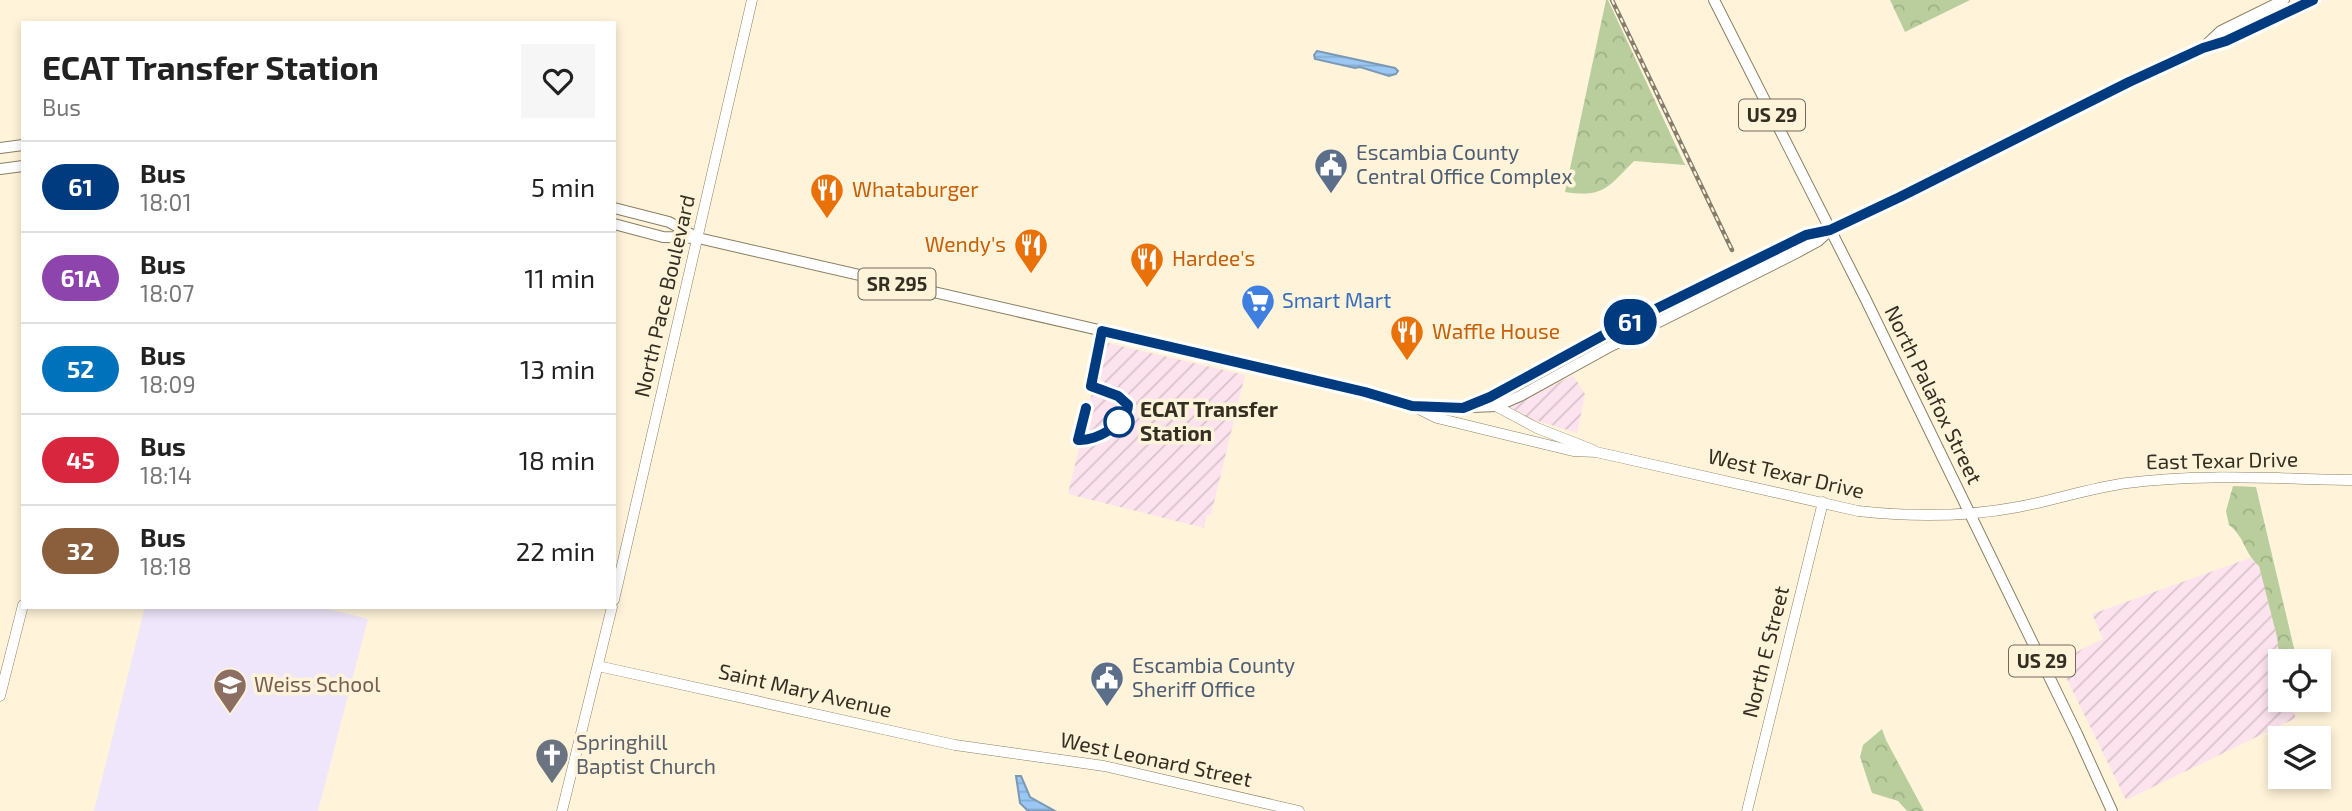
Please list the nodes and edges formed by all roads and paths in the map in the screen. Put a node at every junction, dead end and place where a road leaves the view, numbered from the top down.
1 (752, 0) edge
2 (1714, 0) edge
3 (2284, 0) edge
4 (2313, 0) edge
5 (2203, 48) junction
6 (21, 145) edge
7 (0, 148) edge
8 (21, 166) edge
9 (0, 169) edge
10 (616, 209) edge
11 (616, 225) edge
12 (1830, 230) junction
13 (698, 238) junction
14 (1482, 400) junction
15 (1412, 406) junction
16 (1497, 407) junction
17 (1463, 408) junction
18 (1596, 452) junction
19 (2352, 480) edge
20 (1823, 502) junction
21 (1969, 513) junction
22 (616, 591) edge
23 (22, 609) edge
24 (612, 609) edge
25 (598, 666) junction
26 (0, 696) edge
27 (1003, 751) joint
28 (562, 811) edge
29 (1299, 811) edge
30 (1747, 811) edge
31 (2112, 811) edge

1 - 13 main road, North Pace Boulevard
2 - 12 main road, North Palafox Street / US 29
3 - 5 main road, SR 295
4 - 5 main road, SR 295
5 - 12 main road, SR 295
6 - 7 main road
8 - 9 main road
10 - 13 main road, SR 295
11 - 13 main road, SR 295
12 - 14 main road, SR 295
12 - 16 main road, SR 295
12 - 21 main road, North Palafox Street / US 29
13 - 15 main road, SR 295
13 - 22 main road, North Pace Boulevard
14 - 16 main road, West Texar Drive
14 - 17 main road, SR 295
15 - 17 main road, SR 295
15 - 18 main road, West Texar Drive
16 - 17 main road, SR 295
16 - 18 main road, West Texar Drive
18 - 20 main road, West Texar Drive
19 - 21 main road, East Texar Drive
20 - 21 main road, West Texar Drive
20 - 30 main road, North E Street
21 - 31 main road, North Palafox Street / US 29
23 - 26 main road
24 - 25 main road
25 - 27 main road, Saint Mary Avenue
25 - 28 main road
27 - 29 main road, West Leonard Street

